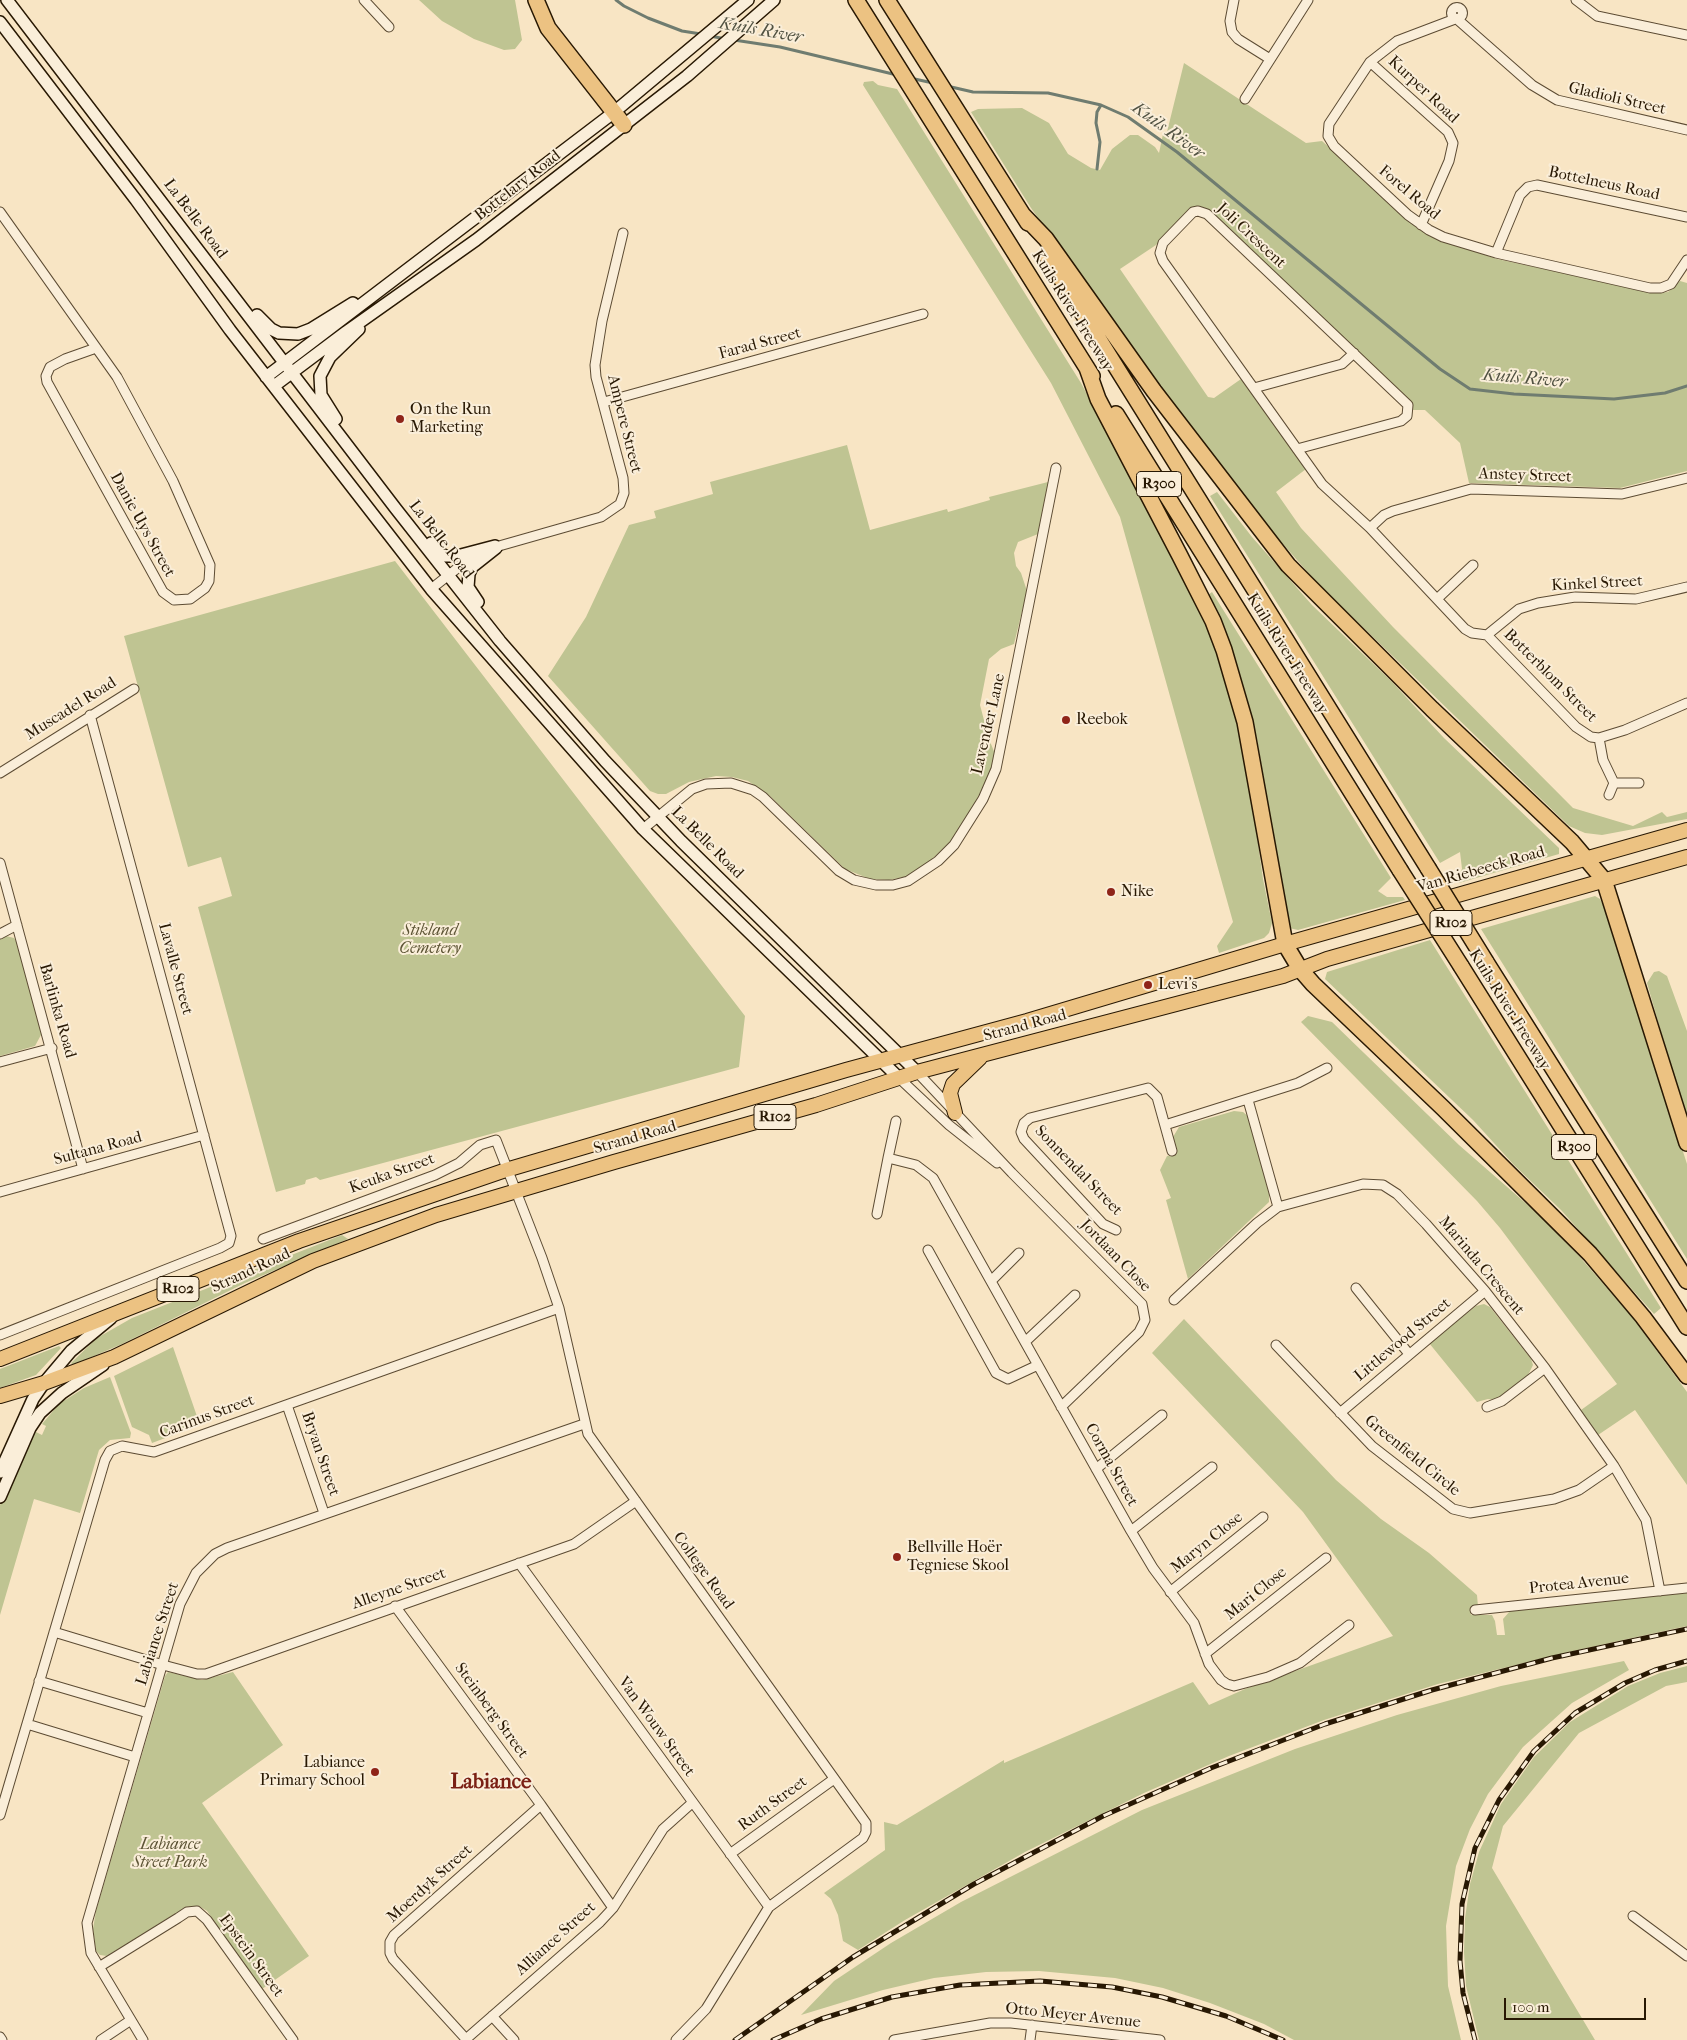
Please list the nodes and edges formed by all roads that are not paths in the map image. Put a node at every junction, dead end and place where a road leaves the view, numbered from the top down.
1 (7, 0) edge
2 (364, 0) edge
3 (536, 0) edge
4 (748, 0) edge
5 (856, 0) edge
6 (887, 0) edge
7 (1234, 0) edge
8 (1308, 0) edge
9 (1449, 0) edge
10 (1576, 0) edge
11 (770, 3) edge
12 (1456, 12) edge
13 (0, 22) edge
14 (389, 27) dead end
15 (1687, 34) edge
16 (1270, 60) junction
17 (1370, 62) junction
18 (1244, 99) dead end
19 (613, 113) junction
20 (624, 125) junction
21 (1687, 130) edge
22 (0, 212) edge
23 (1023, 215) junction
24 (1687, 217) edge
25 (1421, 225) junction
26 (181, 228) junction
27 (623, 233) dead end
28 (1496, 253) junction
29 (1687, 260) edge
30 (377, 292) junction
31 (386, 304) junction
32 (923, 314) dead end
33 (96, 348) junction
34 (1354, 353) junction
35 (288, 368) junction
36 (1087, 368) junction
37 (270, 381) junction
38 (1254, 388) junction
39 (604, 402) junction
40 (344, 440) junction
41 (1297, 449) junction
42 (1056, 468) dead end
43 (1687, 478) edge
44 (1370, 528) junction
45 (413, 531) junction
46 (497, 546) junction
47 (1473, 565) dead end
48 (448, 576) junction
49 (1687, 587) edge
50 (431, 589) junction
51 (1436, 598) junction
52 (482, 619) junction
53 (1487, 635) junction
54 (134, 688) dead end
55 (1687, 703) edge
56 (90, 715) junction
57 (1599, 738) junction
58 (0, 773) edge
59 (1614, 782) junction
60 (1639, 783) dead end
61 (1609, 795) dead end
62 (657, 816) junction
63 (644, 829) junction
64 (1687, 830) edge
65 (1687, 857) edge
66 (1587, 858) junction
67 (0, 863) edge
68 (1604, 880) junction
69 (17, 925) junction
70 (0, 934) edge
71 (1285, 944) junction
72 (1300, 969) junction
73 (52, 1048) junction
74 (901, 1056) junction
75 (983, 1056) junction
76 (880, 1061) junction
77 (0, 1062) edge
78 (1327, 1068) dead end
79 (917, 1072) junction
80 (899, 1078) junction
81 (1248, 1100) junction
82 (955, 1113) junction
83 (896, 1121) dead end
84 (1165, 1125) junction
85 (204, 1135) junction
86 (1687, 1143) edge
87 (1172, 1151) dead end
88 (888, 1158) junction
89 (84, 1169) junction
90 (506, 1170) junction
91 (1012, 1173) junction
92 (515, 1191) junction
93 (0, 1192) edge
94 (1278, 1207) junction
95 (877, 1214) dead end
96 (1116, 1230) dead end
97 (263, 1239) dead end
98 (928, 1250) dead end
99 (1020, 1253) dead end
100 (991, 1281) junction
101 (1687, 1281) edge
102 (1356, 1288) dead end
103 (1486, 1291) junction
104 (1075, 1295) dead end
105 (1174, 1300) dead end
106 (559, 1308) junction
107 (114, 1315) junction
108 (1687, 1327) edge
109 (0, 1335) edge
110 (1025, 1342) junction
111 (1276, 1345) dead end
112 (1408, 1354) junction
113 (114, 1356) junction
114 (0, 1359) edge
115 (1038, 1365) junction
116 (1545, 1368) junction
117 (1687, 1376) edge
118 (44, 1384) junction
119 (0, 1396) edge
120 (287, 1405) junction
121 (1061, 1407) junction
122 (1486, 1407) dead end
123 (1340, 1413) junction
124 (1162, 1415) dead end
125 (584, 1424) junction
126 (1614, 1466) junction
127 (1212, 1467) dead end
128 (1096, 1469) junction
129 (0, 1472) edge
130 (0, 1497) edge
131 (636, 1501) junction
132 (324, 1513) junction
133 (1263, 1517) dead end
134 (1131, 1532) junction
135 (1326, 1558) dead end
136 (519, 1563) junction
137 (1687, 1588) edge
138 (1660, 1591) junction
139 (1170, 1592) junction
140 (396, 1606) junction
141 (1475, 1610) dead end
142 (1349, 1625) dead end
143 (54, 1632) junction
144 (1205, 1654) junction
145 (163, 1665) junction
146 (40, 1681) junction
147 (148, 1714) junction
148 (27, 1724) junction
149 (135, 1757) junction
150 (834, 1779) junction
151 (692, 1803) junction
152 (541, 1805) junction
153 (0, 1815) edge
154 (730, 1854) junction
155 (769, 1907) junction
156 (613, 1908) junction
157 (1633, 1916) dead end
158 (1687, 1956) edge
159 (99, 1967) junction
160 (492, 2016) junction
161 (131, 2020) junction
162 (1032, 2026) junction
163 (0, 2037) edge
164 (920, 2038) edge
165 (2, 2040) edge
166 (101, 2040) edge
167 (143, 2040) edge
168 (292, 2040) edge
169 (466, 2040) edge
170 (514, 2040) edge
171 (676, 2040) edge
172 (894, 2040) edge
173 (1030, 2040) edge
174 (1160, 2040) edge

1 - 26 main road, La Belle Road
2 - 14 street
3 - 19 highway
4 - 19 main road, Bottelary Road
5 - 36 highway, Kuils River Freeway / R300
6 - 23 highway, Kuils River Freeway / R300
7 - 16 street
8 - 16 street
9 - 12 street, Gladioli Street
10 - 15 street
11 - 20 main road, Bottelary Road
12 - 17 street, Forel Road
12 - 21 street, Gladioli Street
13 - 37 main road
16 - 18 street
17 - 25 street, Kurper Road
17 - 25 street, Forel Road
19 - 20 highway
19 - 30 main road, Bottelary Road
20 - 31 main road, Bottelary Road
22 - 33 street, Danie Uys Street
23 - 66 highway
23 - 101 highway, Kuils River Freeway / R300, bridge
24 - 28 street, Bottelneus Road
25 - 28 street, Forel Road
26 - 30 main road
26 - 35 main road, La Belle Road
27 - 39 street, Ampere Street
28 - 29 street, Forel Road
30 - 35 main road, Bottelary Road
31 - 35 main road, Bottelary Road
31 - 40 main road
32 - 39 street, Farad Street
33 - 33 street, Danie Uys Street
34 - 38 street
34 - 38 street, Joli Crescent
34 - 41 street, Joli Crescent
35 - 37 main road, Bottelary Road
35 - 40 main road, La Belle Road
36 - 71 highway
36 - 108 highway, Kuils River Freeway / R300, bridge
37 - 50 main road
38 - 41 street, Joli Crescent
39 - 46 street, Ampere Street
40 - 45 main road, La Belle Road
41 - 44 street, Joli Crescent
42 - 62 street, Lavender Lane
43 - 44 street, Anstey Street
44 - 51 street, Botterblom Street
45 - 46 main road
45 - 48 main road, La Belle Road
46 - 48 street, Ampere Street
46 - 52 main road
47 - 51 street
48 - 50 street, Ampere Street
48 - 52 main road, La Belle Road
49 - 53 street, Kinkel Street
50 - 63 main road
51 - 53 street, Botterblom Street
52 - 62 main road, La Belle Road
53 - 57 street, Botterblom Street
54 - 56 street, Muscadel Road
55 - 57 street, Botterblom Street
56 - 58 street, Muscadel Road
56 - 85 street, Lavalle Street
57 - 59 street
59 - 60 street
59 - 61 street
62 - 63 street, Lavender Lane
62 - 74 main road, La Belle Road
63 - 76 main road
64 - 66 main road, Van Riebeeck Road / R102
65 - 68 main road, R102
66 - 68 highway
66 - 71 main road, Van Riebeeck Road / R102
67 - 69 street, Barlinka Road
68 - 72 main road, R102
68 - 86 highway
69 - 70 street
69 - 73 street, Barlinka Road
71 - 72 highway
71 - 74 main road, Strand Road / R102
72 - 75 main road, Strand Road / R102
72 - 117 highway
73 - 77 street
73 - 89 street, Barlinka Road
74 - 76 main road, Strand Road / R102
74 - 79 main road, La Belle Road
75 - 79 main road, Strand Road / R102
75 - 82 main road
76 - 80 main road
76 - 90 main road, Strand Road / R102
78 - 81 street
79 - 80 main road, Strand Road / R102
79 - 82 street, Jordaan Close
80 - 91 street, Jordaan Close
80 - 92 main road, Strand Road / R102
81 - 84 street
81 - 94 street
82 - 91 street, Jordaan Close
83 - 88 street
84 - 87 street, Sonnendal Street
84 - 96 street, Sonnendal Street
85 - 89 street, Sultana Road
85 - 109 street, Lavalle Street
88 - 95 street
88 - 100 street, Corma Street
89 - 93 street, Sultana Road
90 - 92 street, College Road
90 - 97 street, Keuka Street
90 - 107 main road, Strand Road / R102
91 - 121 street, Jordaan Close
92 - 106 street, College Road
92 - 113 main road, Strand Road / R102
94 - 103 street, Marinda Crescent
94 - 105 street, Marinda Crescent
98 - 115 street
99 - 100 street
100 - 110 street, Corma Street
102 - 112 street
103 - 112 street, Littlewood Street
103 - 116 street, Marinda Crescent
104 - 110 street
106 - 120 street, Carinus Street
106 - 125 street, College Road
107 - 114 main road, Strand Road / R102
107 - 118 main road
110 - 115 street, Corma Street
111 - 123 street, Greenfield Circle
112 - 123 street, Littlewood Street
113 - 118 main road, Strand Road / R102
113 - 130 main road
115 - 121 street, Corma Street
116 - 122 street
116 - 126 street, Marinda Crescent
118 - 119 main road, Strand Road / R102
118 - 129 main road
120 - 132 street, Bryan Street
120 - 143 street, Carinus Street
121 - 128 street, Corma Street
123 - 126 street, Greenfield Circle
124 - 128 street
125 - 131 street, College Road
125 - 132 street, Labiance Street
126 - 138 street, Marinda Crescent
127 - 134 street
128 - 134 street, Corma Street
131 - 136 street, Alleyne Street
131 - 150 street, College Road
132 - 145 street, Labiance Street
133 - 139 street, Maryn Close
134 - 139 street, Corma Street
135 - 144 street, Mari Close
136 - 140 street, Alleyne Street
136 - 151 street, Van Wouw Street
137 - 138 street, Protea Avenue
138 - 141 street, Protea Avenue
139 - 144 street, Corma Street
140 - 145 street, Alleyne Street
140 - 152 street, Steinberg Street
142 - 144 street, Corma Street
143 - 145 street, Alleyne Street
143 - 146 street, Carinus Street
145 - 147 street, Labiance Street
146 - 147 street
146 - 148 street, Carinus Street
147 - 149 street, Labiance Street
148 - 149 street
148 - 153 street, Carinus Street
149 - 159 street, Labiance Street
150 - 154 street, Ruth Street
150 - 155 street, College Road
151 - 154 street, Van Wouw Street
151 - 156 street, Alliance Street
152 - 156 street, Steinberg Street
152 - 169 street, Moerdyk Street
154 - 155 street, Van Wouw Street
155 - 171 street
156 - 160 street, Alliance Street
157 - 158 street
159 - 161 street, Labiance Street
159 - 168 street, Epstein Street
160 - 169 street, Alliance Street
160 - 170 street
161 - 166 street
161 - 167 street, Labiance Street
162 - 164 street, Otto Meyer Avenue
162 - 173 street
162 - 174 street, Otto Meyer Avenue
163 - 165 street
164 - 172 street, Otto Meyer Avenue

